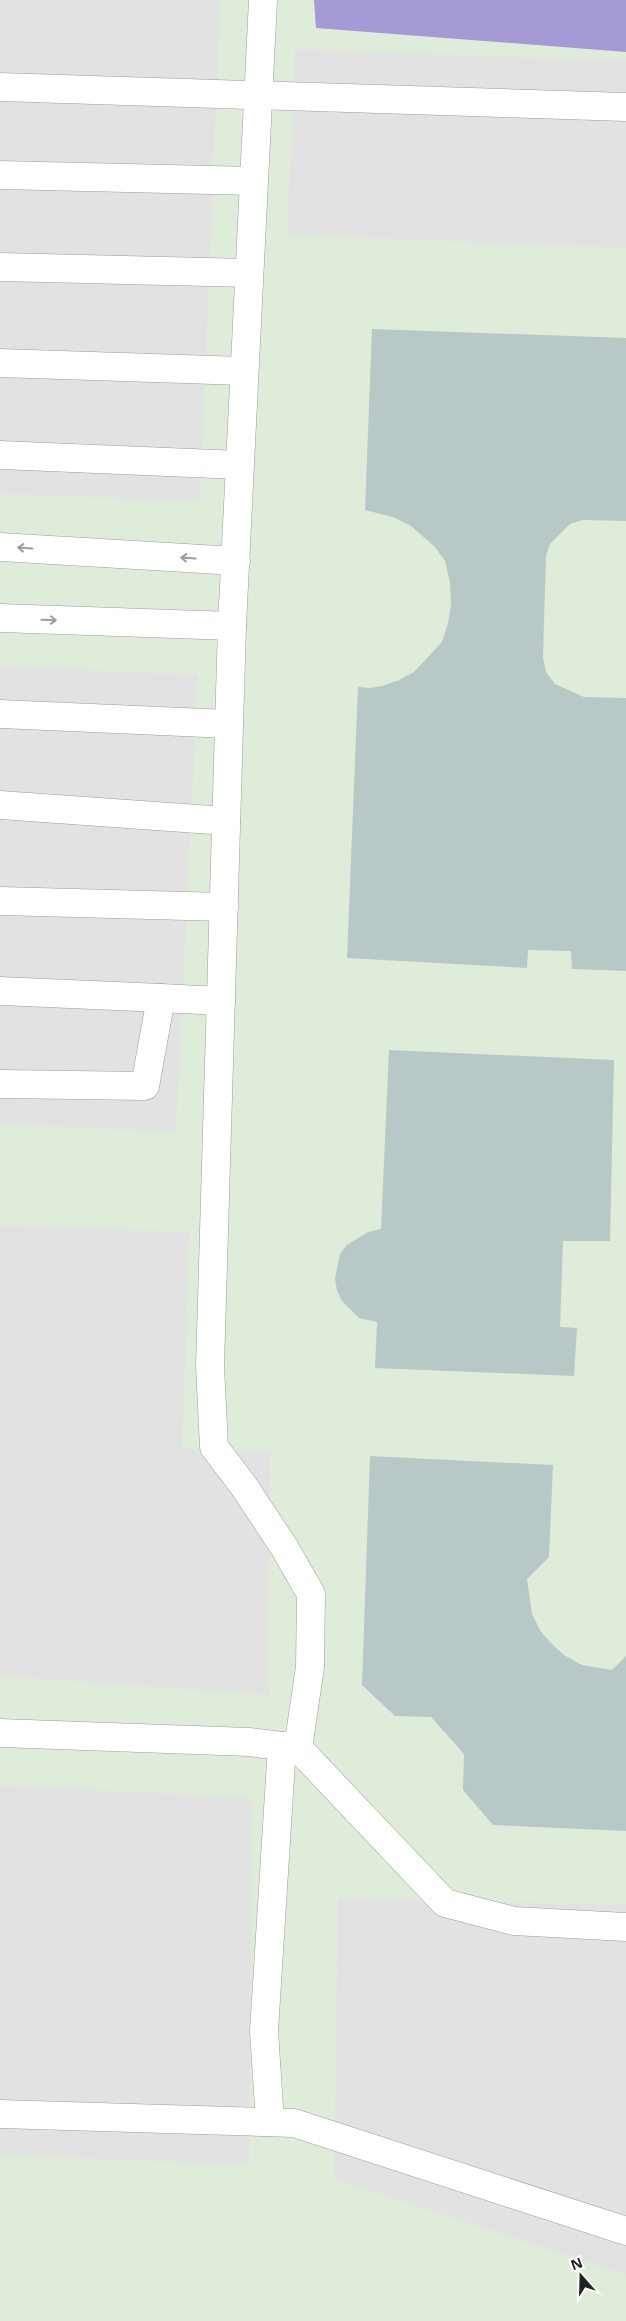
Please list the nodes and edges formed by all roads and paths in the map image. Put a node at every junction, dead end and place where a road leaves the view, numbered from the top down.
1 (263, 0) edge
2 (0, 87) edge
3 (257, 96) junction
4 (626, 107) edge
5 (0, 175) edge
6 (253, 181) junction
7 (0, 267) edge
8 (249, 273) junction
9 (0, 363) edge
10 (244, 371) junction
11 (0, 455) edge
12 (239, 465) junction
13 (0, 546) edge
14 (236, 561) junction
15 (0, 618) edge
16 (232, 626) junction
17 (0, 714) edge
18 (229, 724) junction
19 (0, 805) edge
20 (226, 821) junction
21 (0, 901) edge
22 (224, 907) junction
23 (0, 991) edge
24 (161, 998) junction
25 (221, 1001) junction
26 (0, 1084) edge
27 (0, 1733) edge
28 (290, 1747) junction
29 (626, 1927) edge
30 (0, 2114) edge
31 (270, 2122) junction
32 (626, 2231) edge

1 - 3 lane
2 - 3 lane
3 - 4 lane
3 - 6 lane
5 - 6 lane
6 - 8 lane
7 - 8 lane
8 - 10 lane
9 - 10 lane
10 - 12 lane
11 - 12 lane
12 - 14 lane
14 -> 13 lane
14 - 16 lane
15 -> 16 lane
16 - 18 lane
17 - 18 lane
18 - 20 lane
19 - 20 lane
20 - 22 lane
21 - 22 lane
22 - 25 lane
23 - 24 lane
24 - 25 lane
24 - 26 lane
25 - 28 lane
27 - 28 lane
28 - 29 lane
28 - 31 lane
30 - 31 lane
31 - 32 lane

